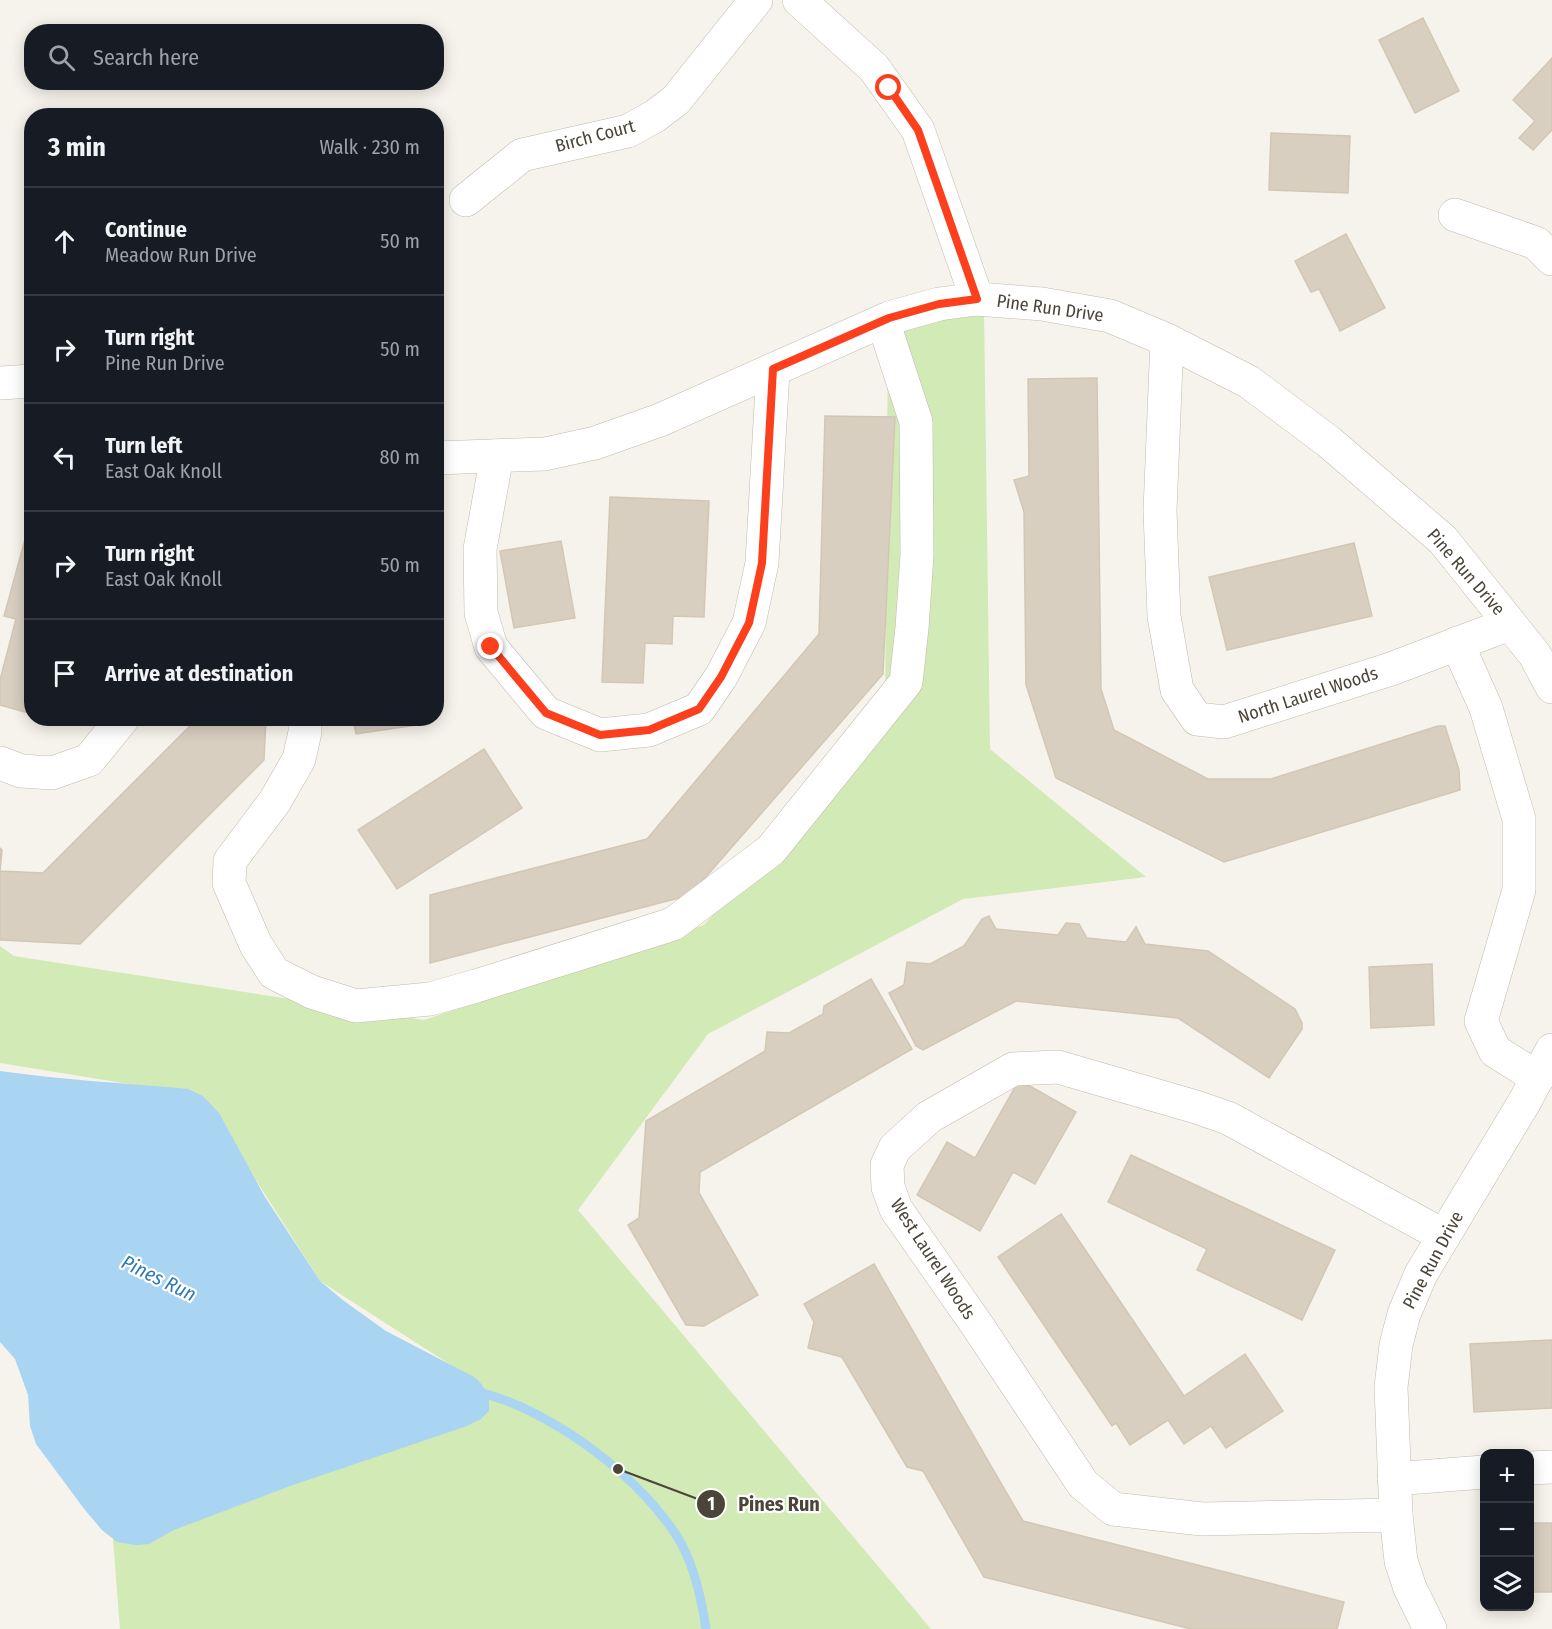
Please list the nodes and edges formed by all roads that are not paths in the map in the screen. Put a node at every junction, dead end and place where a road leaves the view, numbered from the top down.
1 (756, 0) edge
2 (799, 0) edge
3 (466, 200) dead end
4 (1455, 215) dead end
5 (1552, 259) edge
6 (977, 299) junction
7 (883, 321) junction
8 (1167, 340) junction
9 (773, 369) junction
10 (24, 381) edge
11 (0, 382) edge
12 (497, 456) junction
13 (444, 458) edge
14 (1509, 624) junction
15 (1457, 643) junction
16 (1552, 687) edge
17 (117, 726) edge
18 (305, 726) edge
19 (0, 763) edge
20 (1545, 1064) edge
21 (1444, 1236) junction
22 (1552, 1467) edge
23 (1534, 1468) edge
24 (1480, 1472) edge
25 (1394, 1479) junction
26 (1396, 1515) junction
27 (1430, 1629) edge

1 - 3 street, Birch Court
2 - 6 street
4 - 5 street
6 - 7 street, Pine Run Drive
6 - 8 street, Pine Run Drive
7 - 9 street, Pine Run Drive
7 - 18 street
8 - 14 street, Pine Run Drive
8 - 15 street, North Laurel Woods
9 - 12 street, Pine Run Drive
9 - 12 street
10 - 11 street
12 - 13 street, Pine Run Drive
14 - 15 street, North Laurel Woods
14 - 16 street, Pine Run Drive
15 - 20 street
17 - 19 street
20 - 21 street, Pine Run Drive
21 - 25 street, Pine Run Drive
21 - 26 street, West Laurel Woods
22 - 23 street
24 - 25 street
25 - 26 street, Pine Run Drive
26 - 27 street, Pine Run Drive

